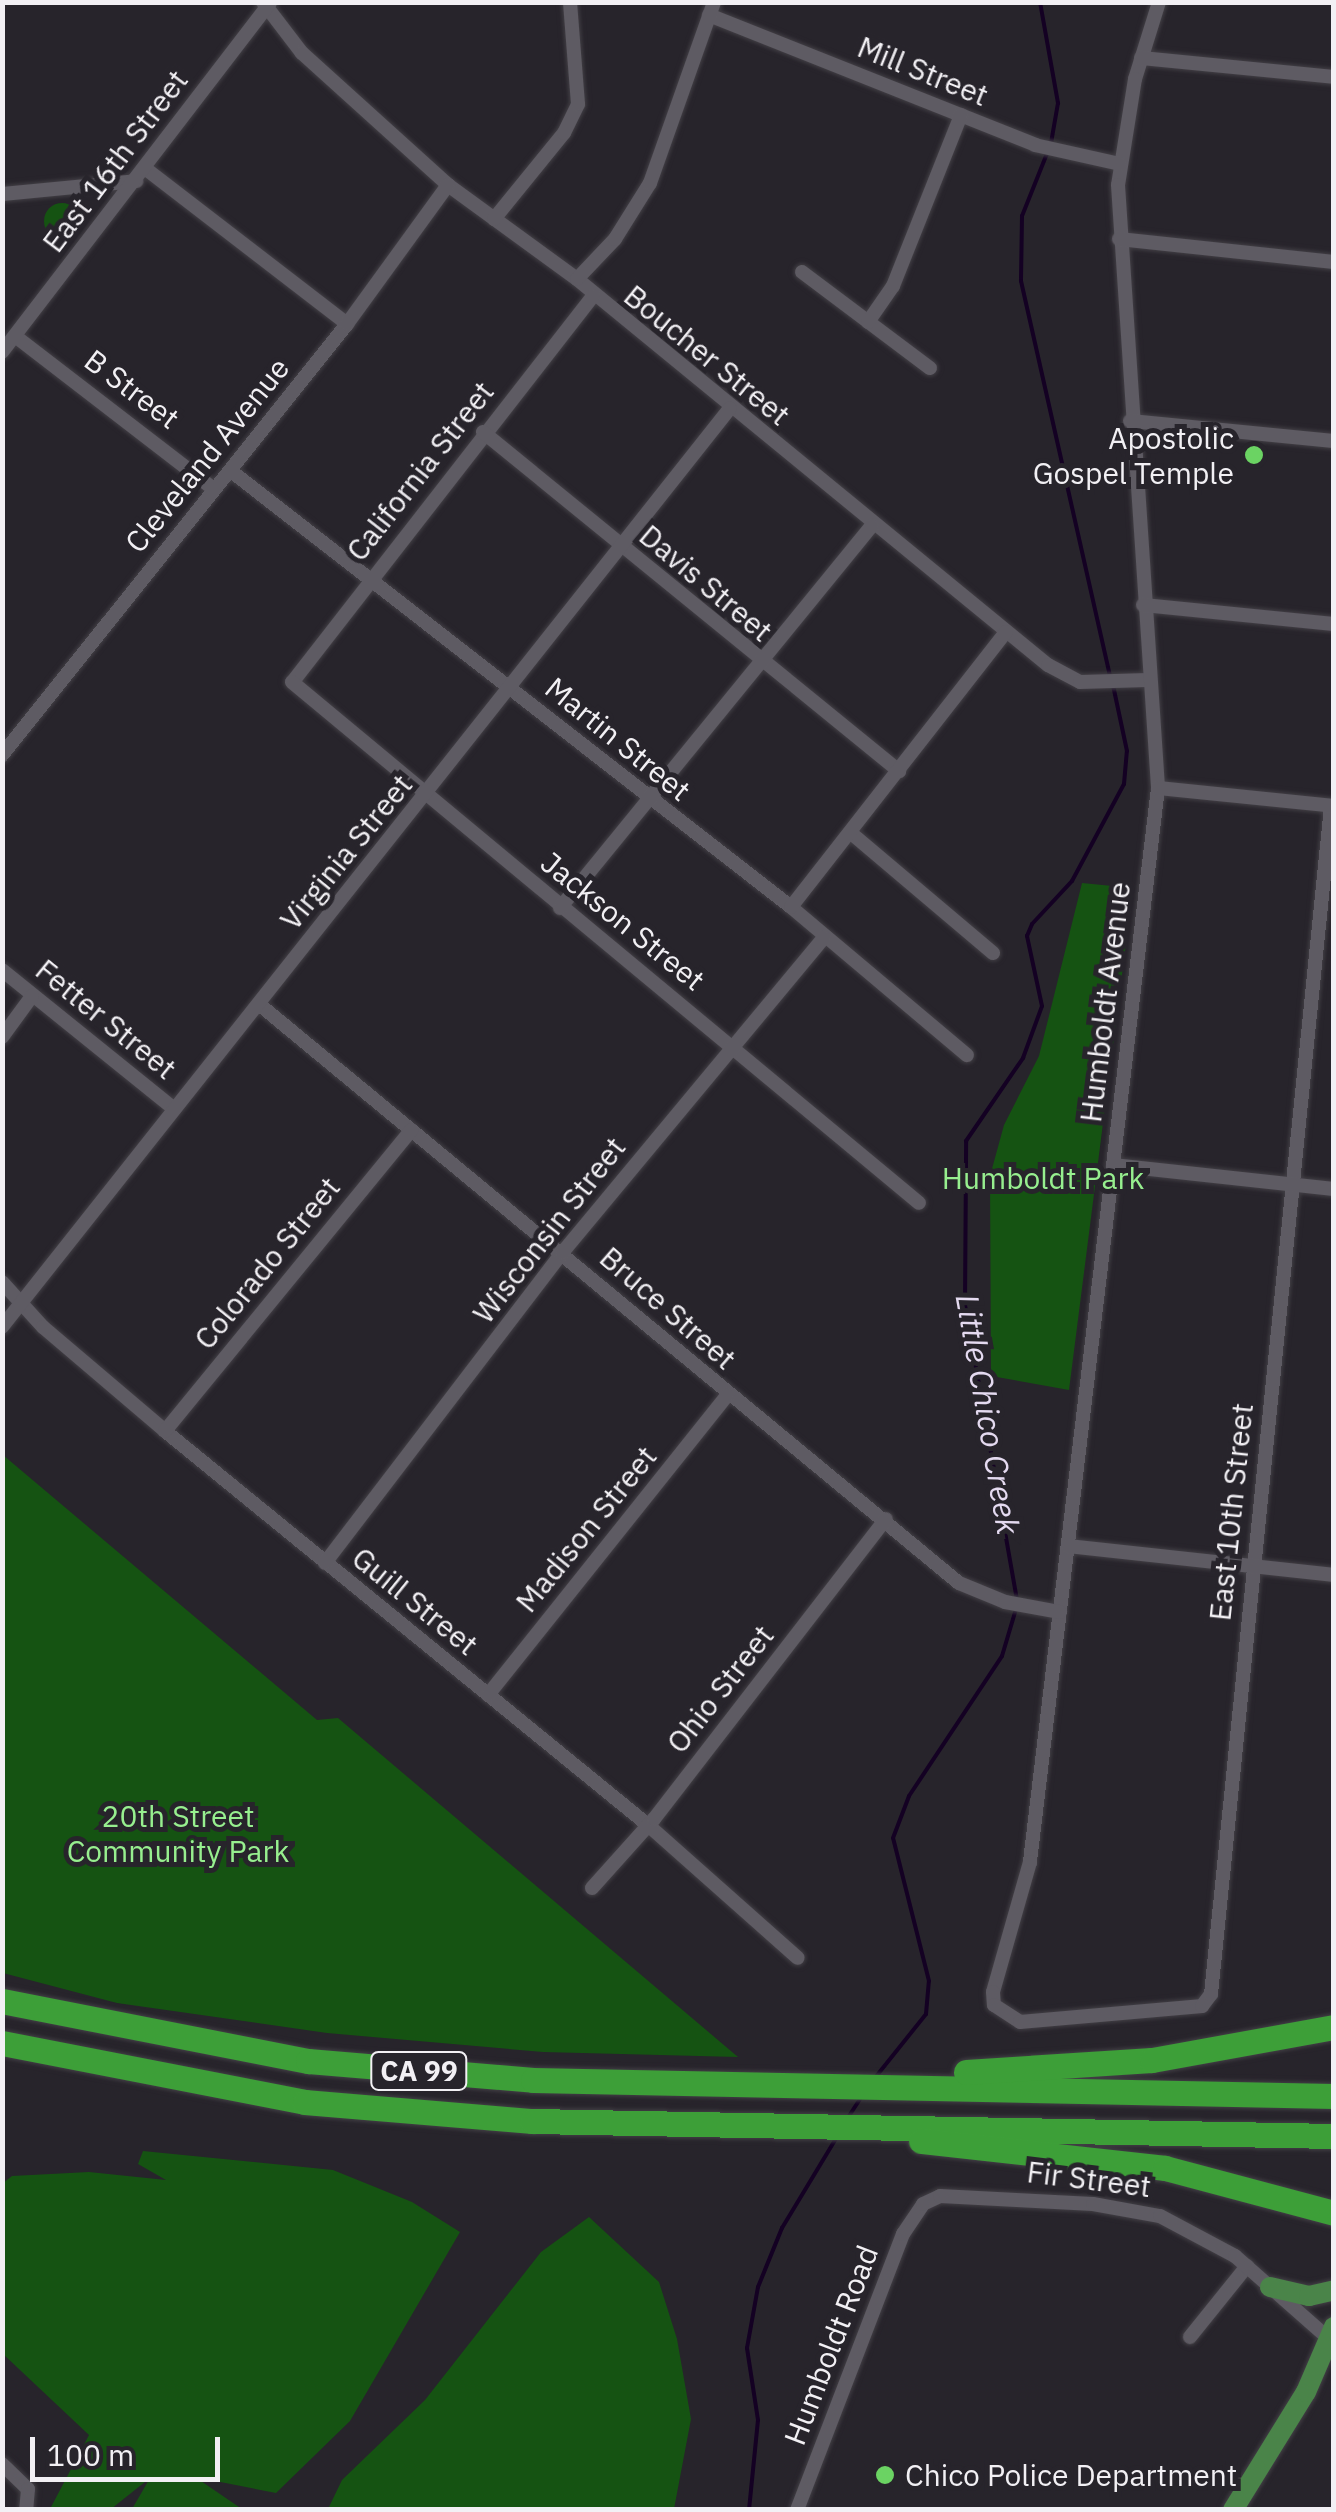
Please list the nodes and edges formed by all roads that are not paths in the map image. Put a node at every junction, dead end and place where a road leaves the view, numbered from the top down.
1 (570, 2) edge
2 (1158, 2) edge
3 (266, 4) edge
4 (711, 9) edge
5 (1140, 58) junction
6 (1334, 77) edge
7 (961, 116) junction
8 (1120, 164) junction
9 (141, 175) junction
10 (448, 185) junction
11 (2, 194) edge
12 (494, 218) junction
13 (1119, 239) junction
14 (1334, 262) edge
15 (802, 272) dead end
16 (577, 279) junction
17 (593, 296) junction
18 (868, 322) junction
19 (348, 324) junction
20 (16, 336) junction
21 (2, 352) edge
22 (930, 368) dead end
23 (730, 408) junction
24 (1130, 420) junction
25 (482, 432) junction
26 (1334, 441) edge
27 (231, 471) junction
28 (214, 488) junction
29 (872, 526) junction
30 (622, 548) junction
31 (370, 582) junction
32 (1142, 605) junction
33 (1334, 624) edge
34 (1006, 632) junction
35 (756, 661) junction
36 (1148, 680) junction
37 (292, 682) joint
38 (512, 687) junction
39 (2, 756) edge
40 (898, 771) junction
41 (1158, 788) junction
42 (428, 793) junction
43 (647, 802) junction
44 (1332, 806) edge
45 (851, 832) junction
46 (790, 907) junction
47 (560, 908) junction
48 (824, 937) junction
49 (993, 953) dead end
50 (2, 970) edge
51 (32, 996) junction
52 (260, 1005) junction
53 (2, 1037) edge
54 (734, 1047) junction
55 (967, 1055) dead end
56 (174, 1109) junction
57 (411, 1130) junction
58 (1112, 1165) junction
59 (1291, 1184) junction
60 (1334, 1190) edge
61 (918, 1203) dead end
62 (562, 1253) junction
63 (2, 1282) edge
64 (22, 1301) junction
65 (2, 1327) edge
66 (727, 1396) junction
67 (166, 1431) junction
68 (886, 1519) junction
69 (1068, 1546) junction
70 (325, 1563) junction
71 (1253, 1567) junction
72 (1334, 1575) edge
73 (1060, 1612) junction
74 (488, 1696) junction
75 (648, 1825) junction
76 (592, 1888) dead end
77 (798, 1958) dead end
78 (2, 2001) edge
79 (994, 2005) joint
80 (1334, 2012) edge
81 (1334, 2026) edge
82 (2, 2043) edge
83 (1230, 2046) junction
84 (904, 2080) junction
85 (1328, 2096) edge
86 (876, 2126) junction
87 (1328, 2136) edge
88 (922, 2204) joint
89 (1334, 2213) edge
90 (1246, 2266) junction
91 (1270, 2287) junction
92 (1334, 2290) edge
93 (1331, 2332) edge
94 (1190, 2337) dead end
95 (2, 2464) edge
96 (28, 2505) edge
97 (797, 2510) edge
98 (1234, 2510) edge

1 - 12 street
2 - 5 street, Humboldt Avenue
3 - 9 street, East 16th Street
3 - 10 street, Boucher Street
4 - 7 street, Mill Street
4 - 16 street
5 - 6 street
5 - 8 street, Humboldt Avenue
7 - 8 street, Mill Street
7 - 18 street
8 - 13 street, Humboldt Avenue
9 - 11 street
9 - 19 street
9 - 20 street, East 16th Street
10 - 12 street, Boucher Street
10 - 19 street, Cleveland Avenue
12 - 16 street, Boucher Street
13 - 14 street
13 - 24 street, Humboldt Avenue
15 - 18 street
16 - 17 street, Boucher Street
17 - 23 street, Boucher Street
17 - 25 street, California Street
18 - 22 street
19 - 27 street, Cleveland Avenue
20 - 21 street, East 16th Street
20 - 28 street, B Street
23 - 29 street, Boucher Street
23 - 30 street, Virginia Street
24 - 26 street
24 - 32 street, Humboldt Avenue
25 - 30 street, Davis Street
25 - 31 street, California Street
27 - 28 street, Cleveland Avenue
27 - 31 street, Martin Street
28 - 39 street, Cleveland Avenue
29 - 34 street, Boucher Street
29 - 35 street
30 - 35 street, Davis Street
30 - 38 street, Virginia Street
31 - 37 street, California Street
31 - 38 street, Martin Street
32 - 33 street
32 - 36 street, Humboldt Avenue
34 - 36 street, Boucher Street
34 - 40 street
35 - 40 street, Davis Street
35 - 43 street
36 - 41 street, Humboldt Avenue
37 - 42 street, Jackson Street
38 - 42 street, Virginia Street
38 - 43 street, Martin Street
40 - 45 street
41 - 44 street
41 - 58 street, Humboldt Avenue
42 - 47 street, Jackson Street
42 - 52 street, Virginia Street
43 - 46 street, Martin Street
43 - 47 street
44 - 59 street, East 10th Street
45 - 46 street
45 - 49 street
46 - 48 street, Martin Street
47 - 54 street, Jackson Street
48 - 54 street, Wisconsin Street
48 - 55 street, Martin Street
50 - 51 street, Fetter Street
51 - 53 street
51 - 56 street, Fetter Street
52 - 56 street, Virginia Street
52 - 57 street, Bruce Street
54 - 61 street, Jackson Street
54 - 62 street, Wisconsin Street
56 - 64 street, Virginia Street
57 - 62 street, Bruce Street
57 - 67 street, Colorado Street
58 - 59 street
58 - 69 street, Humboldt Avenue
59 - 60 street
59 - 71 street, East 10th Street
62 - 66 street, Bruce Street
62 - 70 street, Wisconsin Street
63 - 64 street, Guill Street
64 - 65 street, Virginia Street
64 - 67 street, Guill Street
66 - 68 street, Bruce Street
66 - 74 street, Madison Street
67 - 70 street, Guill Street
68 - 73 street, Bruce Street
68 - 75 street, Ohio Street
69 - 71 street
69 - 73 street, Humboldt Avenue
70 - 74 street, Guill Street
71 - 72 street
71 - 79 street, East 10th Street
73 - 79 street, Humboldt Avenue
74 - 75 street, Guill Street
75 - 76 street, Ohio Street
75 - 77 street, Guill Street
78 - 84 highway, CA 99
80 - 83 highway
81 - 83 highway
82 - 86 highway, CA 99
83 - 84 highway
84 - 85 highway, CA 99
86 - 87 highway, CA 99
86 - 89 highway
88 - 90 street, Fir Street
88 - 97 street, Humboldt Road
90 - 91 street, Fir Street
90 - 94 street
91 - 92 main road
91 - 93 street, Fir Street
93 - 98 main road
95 - 96 street

